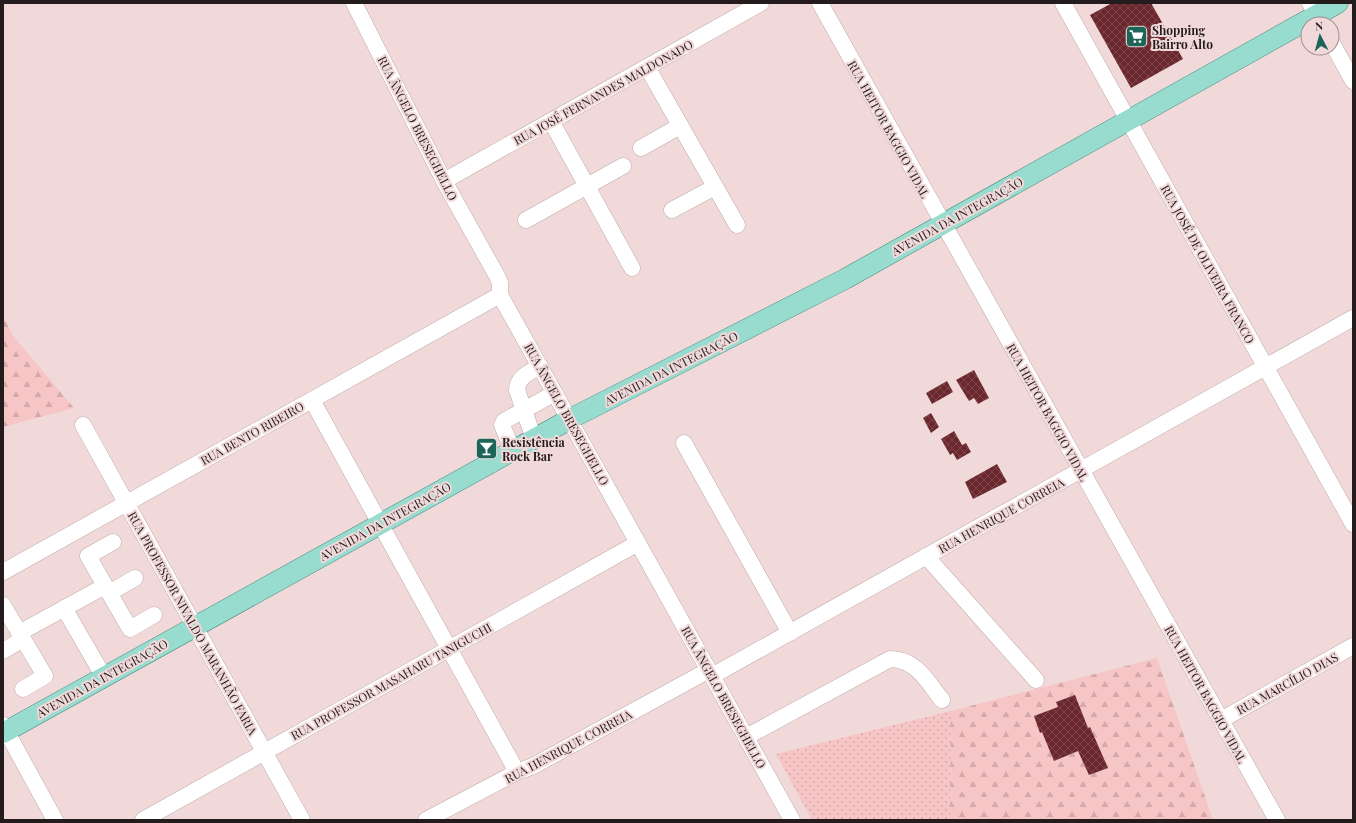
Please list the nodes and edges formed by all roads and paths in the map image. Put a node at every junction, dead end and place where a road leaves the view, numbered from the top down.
1 (354, 3) edge
2 (761, 3) edge
3 (820, 3) edge
4 (1063, 3) edge
5 (1338, 3) edge
6 (1316, 14) edge
7 (1339, 56) edge
8 (647, 67) junction
9 (1353, 81) edge
10 (1128, 120) junction
11 (551, 121) junction
12 (680, 126) junction
13 (641, 148) dead end
14 (623, 166) dead end
15 (444, 181) junction
16 (587, 186) junction
17 (715, 187) junction
18 (672, 210) dead end
19 (526, 220) dead end
20 (942, 224) junction
21 (736, 225) dead end
22 (632, 268) dead end
23 (500, 295) junction
24 (1353, 318) edge
25 (540, 366) junction
26 (1265, 367) junction
27 (555, 393) junction
28 (312, 400) junction
29 (524, 409) junction
30 (570, 420) junction
31 (83, 425) dead end
32 (534, 439) junction
33 (684, 443) dead end
34 (513, 451) junction
35 (1081, 470) junction
36 (126, 503) junction
37 (380, 524) junction
38 (1353, 524) edge
39 (112, 542) dead end
40 (638, 543) junction
41 (926, 556) junction
42 (3, 572) edge
43 (135, 578) dead end
44 (105, 592) junction
45 (3, 605) edge
46 (66, 612) junction
47 (154, 615) dead end
48 (195, 627) junction
49 (790, 633) junction
50 (26, 635) junction
51 (1353, 646) edge
52 (449, 649) junction
53 (3, 650) edge
54 (711, 673) junction
55 (104, 677) junction
56 (1036, 680) dead end
57 (23, 689) dead end
58 (942, 700) dead end
59 (1221, 720) junction
60 (4, 730) edge
61 (746, 737) junction
62 (264, 752) junction
63 (517, 772) junction
64 (55, 820) edge
65 (144, 820) edge
66 (302, 820) edge
67 (426, 820) edge
68 (792, 820) edge
69 (1277, 820) edge

1 - 15 street, RUA ÂNGELO BRESEGHELLO
2 - 8 street, RUA JOSÉ FERNANDES MALDONADO
3 - 20 street, RUA HEITOR BAGGIO VIDAL
4 - 10 street, RUA JOSÉ DE OLIVEIRA FRANCO
5 - 6 main road, AVENIDA DA INTEGRAÇÃO
6 - 10 main road, AVENIDA DA INTEGRAÇÃO
7 - 9 street
8 - 11 street, RUA JOSÉ FERNANDES MALDONADO
8 - 12 street
10 - 20 main road, AVENIDA DA INTEGRAÇÃO
10 - 26 street, RUA JOSÉ DE OLIVEIRA FRANCO
11 - 15 street, RUA JOSÉ FERNANDES MALDONADO
11 - 16 street
12 - 13 street
12 - 17 street
14 - 16 street
15 - 23 street, RUA ÂNGELO BRESEGHELLO
16 - 19 street
16 - 22 street
17 - 18 street
17 - 21 street
20 - 30 main road, AVENIDA DA INTEGRAÇÃO
20 - 35 street, RUA HEITOR BAGGIO VIDAL
23 - 25 street, RUA ÂNGELO BRESEGHELLO
23 - 28 street, RUA BENTO RIBEIRO
24 - 26 street, RUA HENRIQUE CORREIA
25 - 27 street, RUA ÂNGELO BRESEGHELLO
25 - 29 street
26 - 35 street, RUA HENRIQUE CORREIA
26 - 38 street, RUA JOSÉ DE OLIVEIRA FRANCO
27 - 29 street
27 - 30 street, RUA ÂNGELO BRESEGHELLO
28 - 36 street, RUA BENTO RIBEIRO
28 - 37 street
29 - 32 street
29 - 34 street
30 - 32 main road, AVENIDA DA INTEGRAÇÃO
30 - 40 street, RUA ÂNGELO BRESEGHELLO
31 - 36 street, RUA PROFESSOR NIVALDO MARANHÃO FARIA
32 - 34 main road, AVENIDA DA INTEGRAÇÃO
33 - 49 street
34 - 37 main road, AVENIDA DA INTEGRAÇÃO
35 - 41 street, RUA HENRIQUE CORREIA
35 - 59 street, RUA HEITOR BAGGIO VIDAL
36 - 42 street, RUA BENTO RIBEIRO
36 - 48 street, RUA PROFESSOR NIVALDO MARANHÃO FARIA
37 - 48 main road, AVENIDA DA INTEGRAÇÃO
37 - 52 street
39 - 44 street
40 - 52 street, RUA PROFESSOR MASAHARU TANIGUCHI
40 - 54 street, RUA ÂNGELO BRESEGHELLO
41 - 49 street, RUA HENRIQUE CORREIA
41 - 56 street
43 - 44 street
44 - 46 street
44 - 47 street
45 - 50 street
46 - 50 street
46 - 55 street
48 - 55 main road, AVENIDA DA INTEGRAÇÃO
48 - 62 street, RUA PROFESSOR NIVALDO MARANHÃO FARIA
49 - 54 street, RUA HENRIQUE CORREIA
50 - 53 street
50 - 57 street
51 - 59 street, RUA MARCÍLIO DIAS
52 - 62 street, RUA PROFESSOR MASAHARU TANIGUCHI
52 - 63 street
54 - 61 street, RUA ÂNGELO BRESEGHELLO
54 - 63 street, RUA HENRIQUE CORREIA
55 - 60 main road, AVENIDA DA INTEGRAÇÃO
58 - 61 street
59 - 69 street, RUA HEITOR BAGGIO VIDAL
60 - 64 street
61 - 68 street, RUA ÂNGELO BRESEGHELLO
62 - 65 street, RUA PROFESSOR MASAHARU TANIGUCHI
62 - 66 street, RUA PROFESSOR NIVALDO MARANHÃO FARIA
63 - 67 street, RUA HENRIQUE CORREIA

